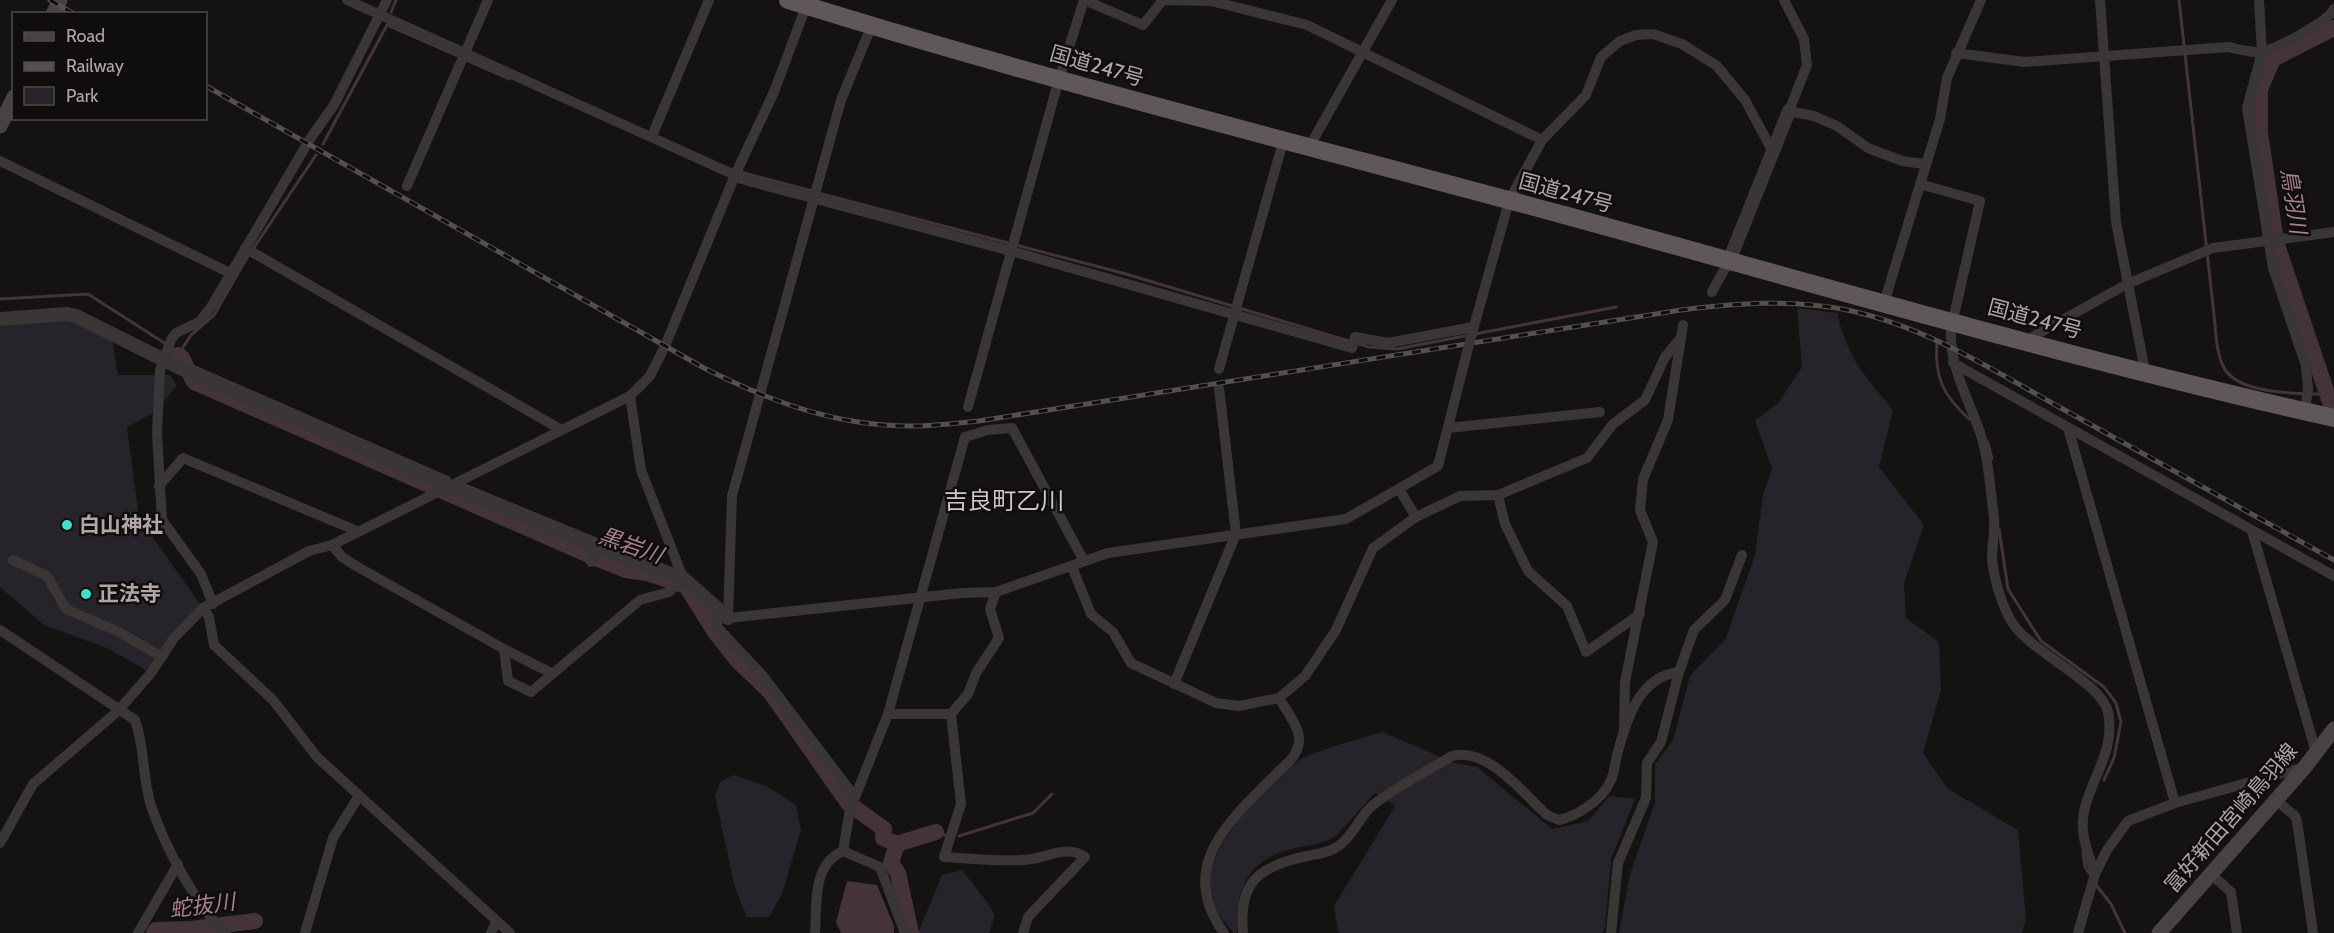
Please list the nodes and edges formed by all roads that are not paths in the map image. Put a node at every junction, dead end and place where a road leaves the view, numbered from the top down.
1 (347, 0) edge
2 (387, 0) edge
3 (488, 0) edge
4 (709, 0) edge
5 (788, 0) edge
6 (1084, 0) edge
7 (1392, 0) edge
8 (1784, 0) edge
9 (1981, 0) edge
10 (2100, 0) edge
11 (2259, 0) edge
12 (807, 3) edge
13 (2333, 13) edge
14 (380, 15) junction
15 (872, 27) junction
16 (1364, 52) junction
17 (2262, 52) junction
18 (1956, 53) junction
19 (462, 56) junction
20 (2103, 56) junction
21 (1059, 79) junction
22 (12, 101) edge
23 (1790, 111) junction
24 (0, 126) edge
25 (652, 136) junction
26 (1542, 140) junction
27 (1282, 142) junction
28 (1308, 149) junction
29 (1773, 152) junction
30 (0, 161) edge
31 (1925, 164) junction
32 (736, 173) junction
33 (1920, 184) junction
34 (407, 186) dead end
35 (813, 198) junction
36 (1509, 201) junction
37 (2334, 232) edge
38 (2273, 238) junction
39 (245, 248) junction
40 (1012, 251) junction
41 (1729, 261) junction
42 (230, 273) junction
43 (2127, 284) junction
44 (1712, 292) dead end
45 (1884, 303) junction
46 (1234, 314) junction
47 (0, 319) edge
48 (1953, 321) junction
49 (1683, 325) dead end
50 (1473, 329) junction
51 (1679, 340) junction
52 (2025, 341) junction
53 (169, 360) junction
54 (1953, 363) junction
55 (1219, 369) dead end
56 (2145, 371) junction
57 (1219, 388) dead end
58 (630, 396) junction
59 (2306, 406) junction
60 (968, 407) dead end
61 (1600, 411) dead end
62 (2329, 417) edge
63 (1448, 428) junction
64 (2068, 428) junction
65 (560, 429) junction
66 (159, 486) junction
67 (447, 486) junction
68 (1399, 489) junction
69 (1498, 495) junction
70 (1416, 517) junction
71 (357, 531) junction
72 (2252, 531) junction
73 (1236, 534) junction
74 (332, 545) junction
75 (597, 547) junction
76 (1742, 555) dead end
77 (13, 560) dead end
78 (1084, 561) junction
79 (591, 562) dead end
80 (1072, 567) junction
81 (2334, 576) edge
82 (683, 578) junction
83 (996, 592) junction
84 (921, 597) junction
85 (208, 606) junction
86 (723, 614) junction
87 (1640, 614) junction
88 (0, 630) edge
89 (504, 649) junction
90 (162, 657) junction
91 (1679, 672) junction
92 (551, 673) junction
93 (1174, 684) junction
94 (1279, 698) junction
95 (118, 711) junction
96 (888, 714) junction
97 (951, 714) junction
98 (2334, 729) edge
99 (1624, 731) junction
100 (2316, 752) junction
101 (2305, 767) junction
102 (359, 796) junction
103 (855, 797) junction
104 (2276, 800) junction
105 (2175, 803) junction
106 (0, 843) edge
107 (843, 851) junction
108 (178, 864) junction
109 (2095, 874) junction
110 (2211, 874) junction
111 (496, 922) junction
112 (138, 933) edge
113 (226, 933) edge
114 (305, 933) edge
115 (491, 933) edge
116 (510, 933) edge
117 (815, 933) edge
118 (905, 933) edge
119 (1023, 933) edge
120 (1224, 933) edge
121 (1243, 933) edge
122 (1611, 933) edge
123 (2078, 933) edge
124 (2159, 933) edge
125 (2237, 933) edge
126 (2313, 933) edge

1 - 14 street
2 - 14 street
3 - 19 street
4 - 25 street
5 - 12 highway, 国道247号
6 - 16 street
6 - 21 street
7 - 16 street
8 - 23 street
9 - 18 street
10 - 20 street
11 - 17 street
12 - 15 highway, 国道247号
12 - 32 street
13 - 17 street
14 - 19 street
14 - 39 street
15 - 21 highway, 国道247号
15 - 35 street
16 - 26 street
16 - 28 street
17 - 20 street
17 - 38 street
18 - 20 street
18 - 31 street
19 - 25 street
19 - 34 street
20 - 43 street
21 - 27 highway, 国道247号
21 - 40 street
22 - 24 main road
23 - 29 street
23 - 31 street
25 - 32 street
26 - 29 street
26 - 36 street
27 - 28 highway, 国道247号
27 - 46 street
28 - 36 highway, 国道247号
29 - 41 street
30 - 42 street
31 - 33 street
32 - 35 street
32 - 58 street
33 - 45 street
33 - 48 street
35 - 40 street
35 - 86 street
36 - 41 highway, 国道247号
36 - 50 street
37 - 38 street
38 - 43 street
38 - 59 street
39 - 42 street
39 - 65 street
40 - 46 street
40 - 60 street
41 - 44 street
41 - 45 highway, 国道247号
42 - 53 street
43 - 52 street
43 - 56 street
45 - 48 highway, 国道247号
46 - 50 street
46 - 55 street
47 - 53 street
48 - 52 highway, 国道247号
48 - 54 street
49 - 51 street
50 - 63 street, bridge
51 - 69 street
51 - 87 street
52 - 56 highway, 国道247号
53 - 66 street
53 - 67 street
54 - 64 street
54 - 109 street
56 - 59 highway, 国道247号
57 - 73 street
58 - 65 street
58 - 82 street
59 - 62 highway, 国道247号
61 - 63 street
63 - 68 street
64 - 72 street
64 - 105 street
65 - 67 street
66 - 71 street
66 - 85 street
67 - 71 street
67 - 75 street
68 - 70 street
68 - 73 street
69 - 70 street
69 - 87 street
70 - 94 street
71 - 74 street
72 - 81 street
72 - 100 street
73 - 78 street
73 - 93 street
74 - 85 street
74 - 89 street
75 - 79 street
75 - 82 street
76 - 91 street
77 - 90 street
78 - 80 street
78 - 84 street
80 - 83 street
80 - 93 street
82 - 86 street
82 - 92 street
83 - 84 street
83 - 97 street
84 - 86 street
84 - 96 street
85 - 90 street
85 - 102 street
86 - 103 street
87 - 99 street
88 - 95 street
89 - 92 street
89 - 92 street
90 - 95 street
91 - 99 street
91 - 122 street
93 - 94 street
94 - 120 street
95 - 106 street
95 - 108 street
96 - 97 street
96 - 103 street
97 - 119 street
98 - 100 main road, 富好新田宮崎鳥羽線
99 - 121 street
100 - 101 main road, 富好新田宮崎鳥羽線
101 - 104 main road, 富好新田宮崎鳥羽線
101 - 105 street
102 - 111 street
102 - 114 street
103 - 107 street
104 - 110 main road, 富好新田宮崎鳥羽線
104 - 126 street
105 - 109 street
107 - 117 street
107 - 118 street
108 - 112 street
108 - 113 street
109 - 123 street
110 - 124 main road, 富好新田宮崎鳥羽線
110 - 125 street
111 - 115 street
111 - 116 street

